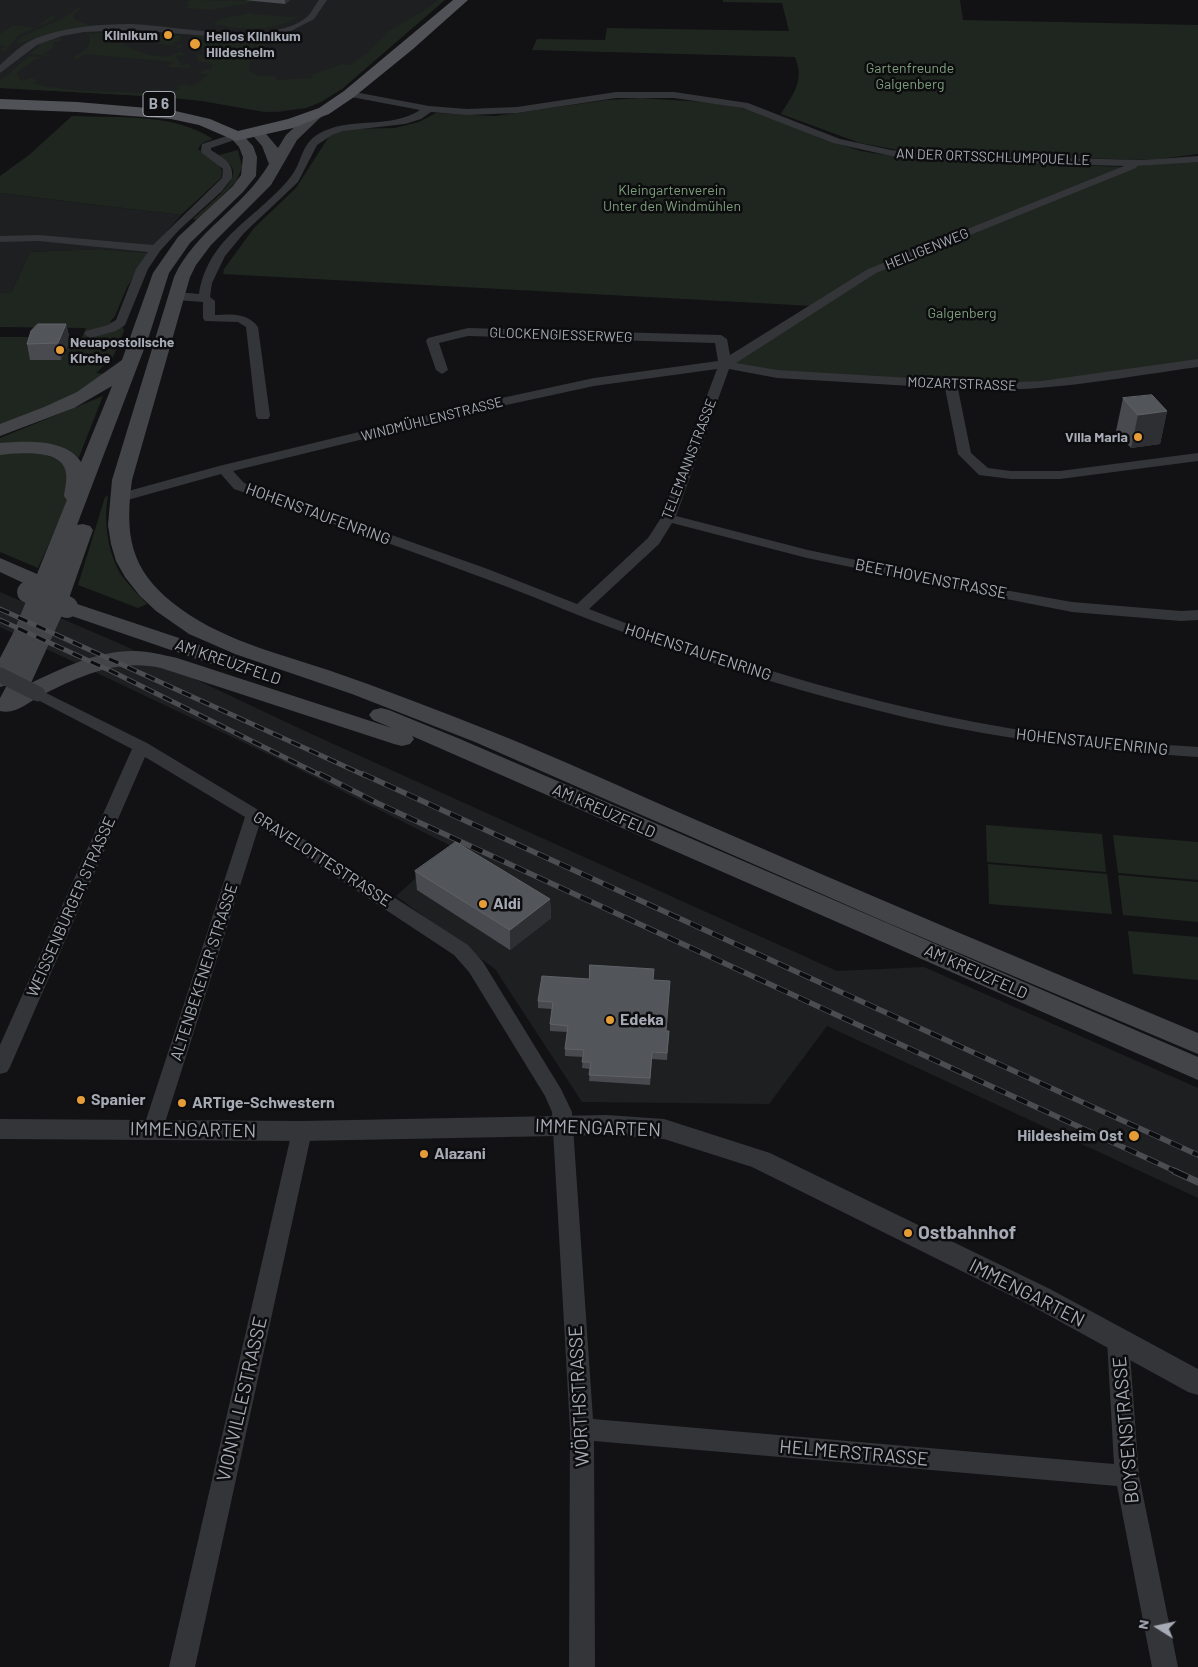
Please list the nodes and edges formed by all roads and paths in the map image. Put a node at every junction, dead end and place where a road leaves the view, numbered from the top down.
1 (323, 0) edge
2 (461, 0) edge
3 (0, 70) edge
4 (0, 96) edge
5 (344, 98) junction
6 (0, 104) edge
7 (429, 109) junction
8 (315, 116) junction
9 (242, 120) junction
10 (236, 136) junction
11 (1198, 159) edge
12 (1144, 162) junction
13 (276, 163) junction
14 (0, 239) edge
15 (156, 249) junction
16 (176, 296) junction
17 (204, 298) junction
18 (90, 334) dead end
19 (165, 336) junction
20 (128, 362) junction
21 (1198, 363) edge
22 (725, 364) junction
23 (442, 370) dead end
24 (951, 385) junction
25 (263, 416) dead end
26 (0, 430) edge
27 (0, 449) edge
28 (1198, 458) edge
29 (224, 468) junction
30 (119, 498) junction
31 (73, 511) junction
32 (668, 518) junction
33 (0, 564) edge
34 (0, 580) edge
35 (52, 587) junction
36 (580, 610) junction
37 (1198, 615) edge
38 (222, 643) junction
39 (0, 675) edge
40 (0, 680) edge
41 (4, 711) edge
42 (141, 747) junction
43 (1198, 752) edge
44 (500, 765) junction
45 (254, 815) junction
46 (1198, 1044) edge
47 (0, 1067) edge
48 (1198, 1069) edge
49 (563, 1125) junction
50 (0, 1129) edge
51 (153, 1129) junction
52 (302, 1131) junction
53 (1118, 1340) junction
54 (1198, 1383) edge
55 (582, 1429) junction
56 (1127, 1476) junction
57 (182, 1667) edge
58 (582, 1667) edge
59 (1165, 1667) edge

1 - 3 street
2 - 5 main road, B 6
4 - 9 main road, B 6
5 - 7 street, AN DER ORTSSCHLUMPQUELLE
5 - 8 main road, B 6
5 - 9 main road, B 6
6 - 10 main road, B 6
7 - 12 street, AN DER ORTSSCHLUMPQUELLE
7 - 17 street
8 - 9 main road, B 6
8 - 13 main road, AM KREUZFELD
9 - 10 main road, B 6
9 - 13 main road
10 - 15 street
10 - 20 main road
11 - 12 street, AN DER ORTSSCHLUMPQUELLE
12 - 22 street, HEILIGENWEG
13 - 16 main road, AM KREUZFELD
14 - 15 street
15 - 18 street
16 - 17 street
16 - 19 main road, AM KREUZFELD
17 - 25 street
19 - 30 main road, AM KREUZFELD
19 - 35 main road
20 - 26 main road
20 - 31 main road
21 - 24 street, MOZARTSTRASSE
22 - 23 street, GLOCKENGIESSERWEG
22 - 24 street, MOZARTSTRASSE
22 - 29 street, WINDMÜHLENSTRASSE
22 - 32 street, TELEMANNSTRASSE
24 - 28 street
27 - 31 main road
29 - 30 street, WINDMÜHLENSTRASSE
29 - 36 street, HOHENSTAUFENRING
30 - 38 main road, AM KREUZFELD
31 - 35 main road
32 - 36 street, TELEMANNSTRASSE
32 - 37 street, BEETHOVENSTRASSE
33 - 35 main road
34 - 35 main road, AM KREUZFELD
35 - 38 main road
35 - 40 main road
35 - 41 main road
35 - 44 main road, AM KREUZFELD
36 - 43 street, HOHENSTAUFENRING
38 - 46 main road, AM KREUZFELD
39 - 42 street, GRAVELOTTESTRASSE, bridge
41 - 44 main road
42 - 45 street, GRAVELOTTESTRASSE
42 - 47 street, WEISSENBURGER STRASSE
44 - 48 main road, AM KREUZFELD
45 - 49 street, GRAVELOTTESTRASSE
45 - 51 street, ALTENBEKENER STRASSE
49 - 52 street, IMMENGARTEN
49 - 53 street, IMMENGARTEN
49 - 55 street, WÖRTHSTRASSE
50 - 51 street, IMMENGARTEN
51 - 52 street, IMMENGARTEN
52 - 57 street, VIONVILLESTRASSE
53 - 54 street, IMMENGARTEN
53 - 56 street, BOYSENSTRASSE
55 - 56 street, HELMERSTRASSE
55 - 58 street, WÖRTHSTRASSE
56 - 59 street, BOYSENSTRASSE

